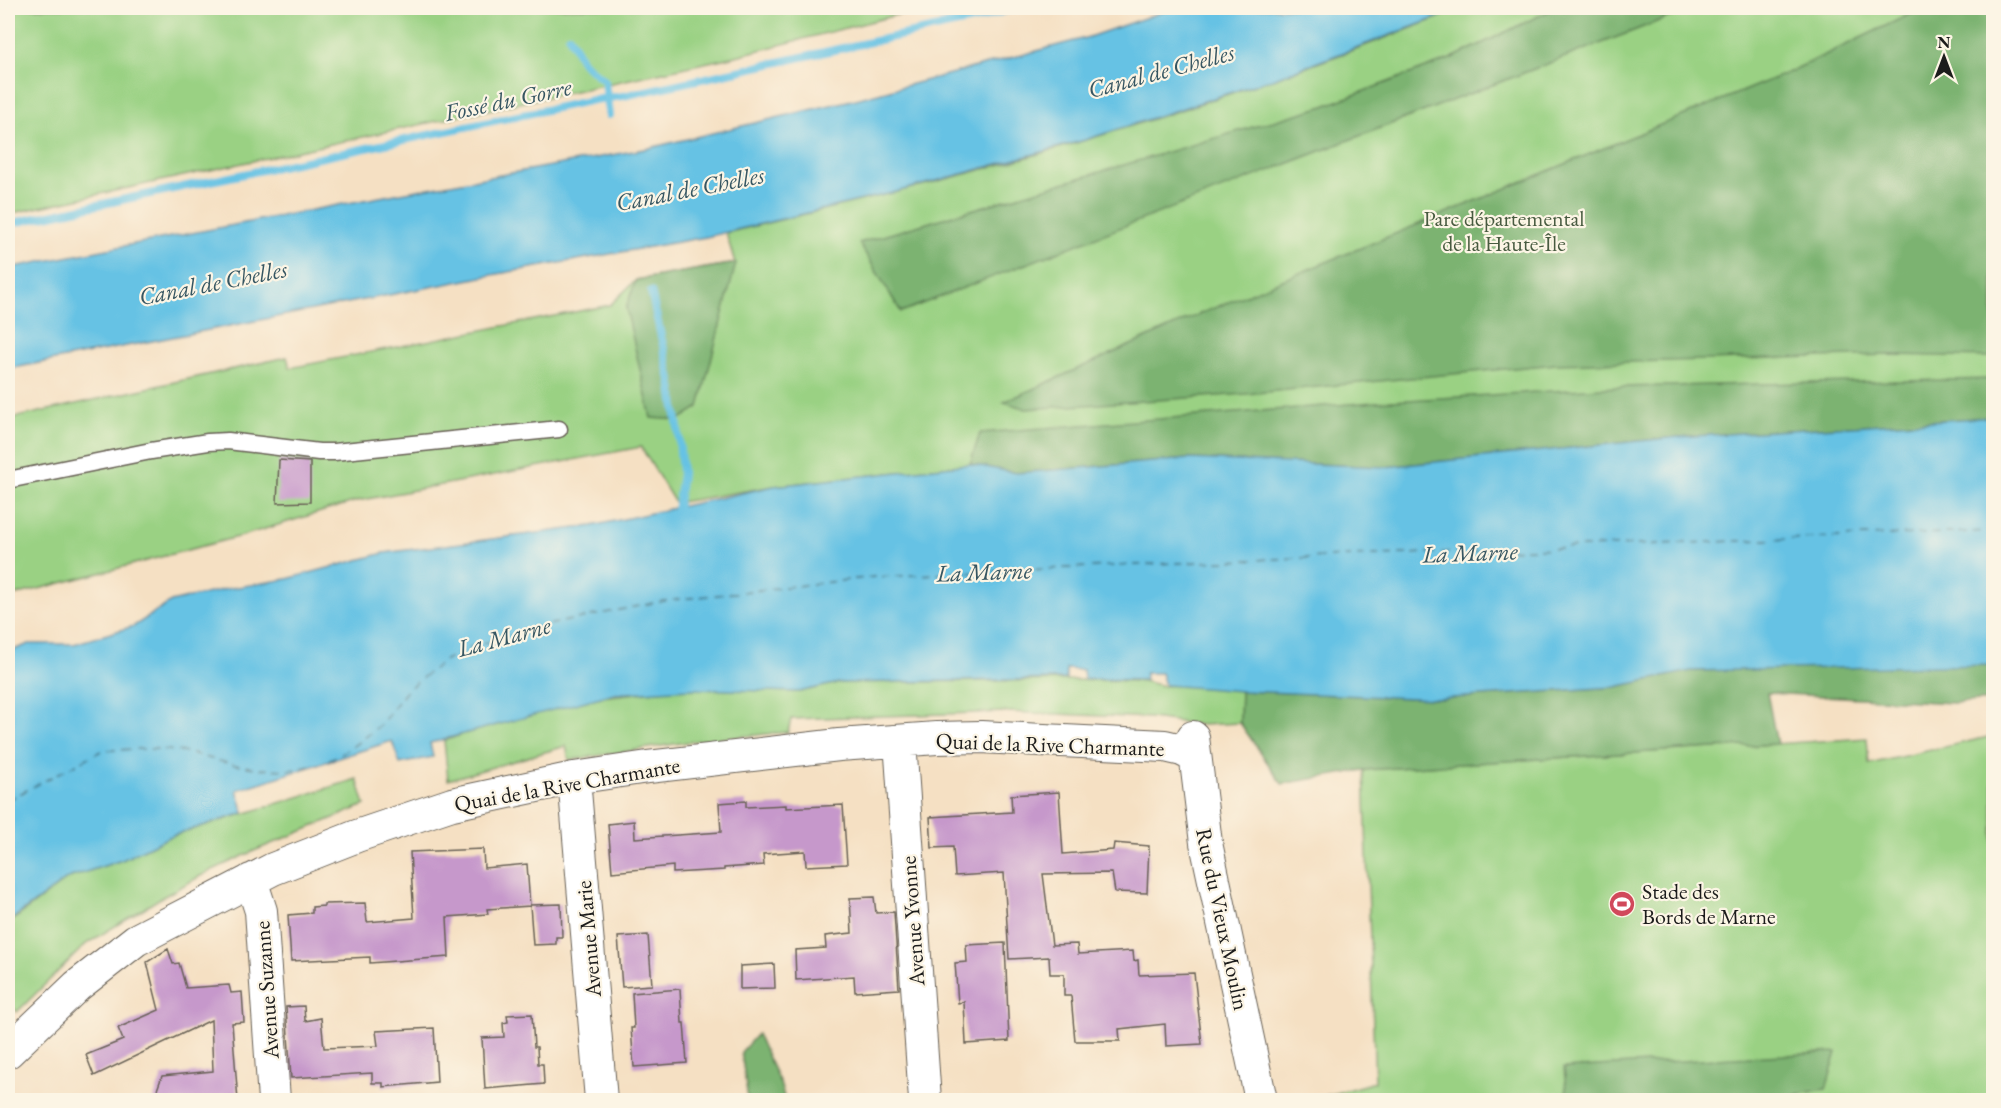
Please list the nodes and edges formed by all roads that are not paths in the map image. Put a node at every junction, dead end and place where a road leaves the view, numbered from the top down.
1 (559, 429) dead end
2 (8, 480) edge
3 (900, 741) junction
4 (1194, 746) joint
5 (574, 778) junction
6 (251, 880) junction
7 (8, 1052) edge
8 (274, 1101) edge
9 (601, 1101) edge
10 (925, 1101) edge
11 (1261, 1101) edge

1 - 2 lane
3 - 4 street, Quai de la Rive Charmante
3 - 5 street, Quai de la Rive Charmante
3 - 10 street, Avenue Yvonne
4 - 11 street, Rue du Vieux Moulin
5 - 6 street, Quai de la Rive Charmante
5 - 9 street, Avenue Marie
6 - 7 street, Quai de la Rive Charmante
6 - 8 street, Avenue Suzanne

